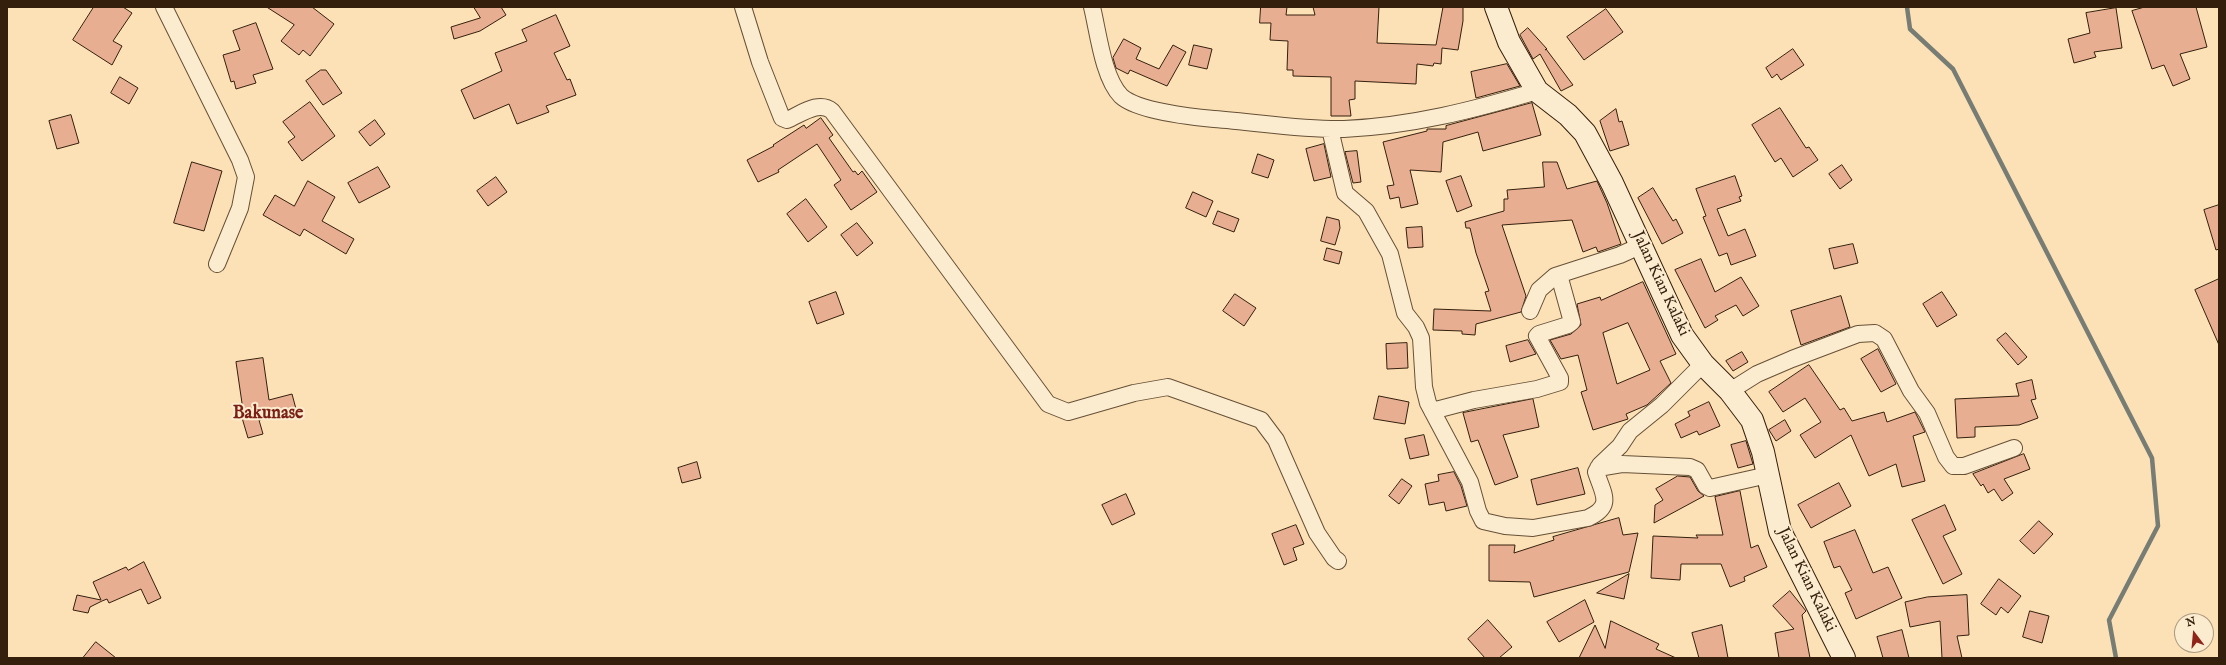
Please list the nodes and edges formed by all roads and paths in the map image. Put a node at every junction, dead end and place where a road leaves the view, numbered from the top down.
1 (164, 7) edge
2 (743, 7) edge
3 (1092, 7) edge
4 (1496, 7) edge
5 (1537, 91) junction
6 (1330, 129) junction
7 (1642, 246) junction
8 (217, 264) dead end
9 (1559, 275) junction
10 (1530, 311) dead end
11 (1703, 364) junction
12 (1730, 391) junction
13 (1432, 411) junction
14 (2014, 448) dead end
15 (1598, 468) junction
16 (1768, 475) junction
17 (1338, 561) dead end
18 (1844, 658) edge

1 - 8 street
2 - 17 street
3 - 6 street
4 - 5 street, Jalan Kian Kalaki
5 - 6 street
5 - 7 street, Jalan Kian Kalaki
6 - 13 street
7 - 9 street
7 - 11 street, Jalan Kian Kalaki
9 - 10 street
9 - 13 street
11 - 12 street, Jalan Kian Kalaki
11 - 15 street
12 - 14 street
12 - 16 street, Jalan Kian Kalaki
13 - 15 street
15 - 16 street
16 - 18 street, Jalan Kian Kalaki

